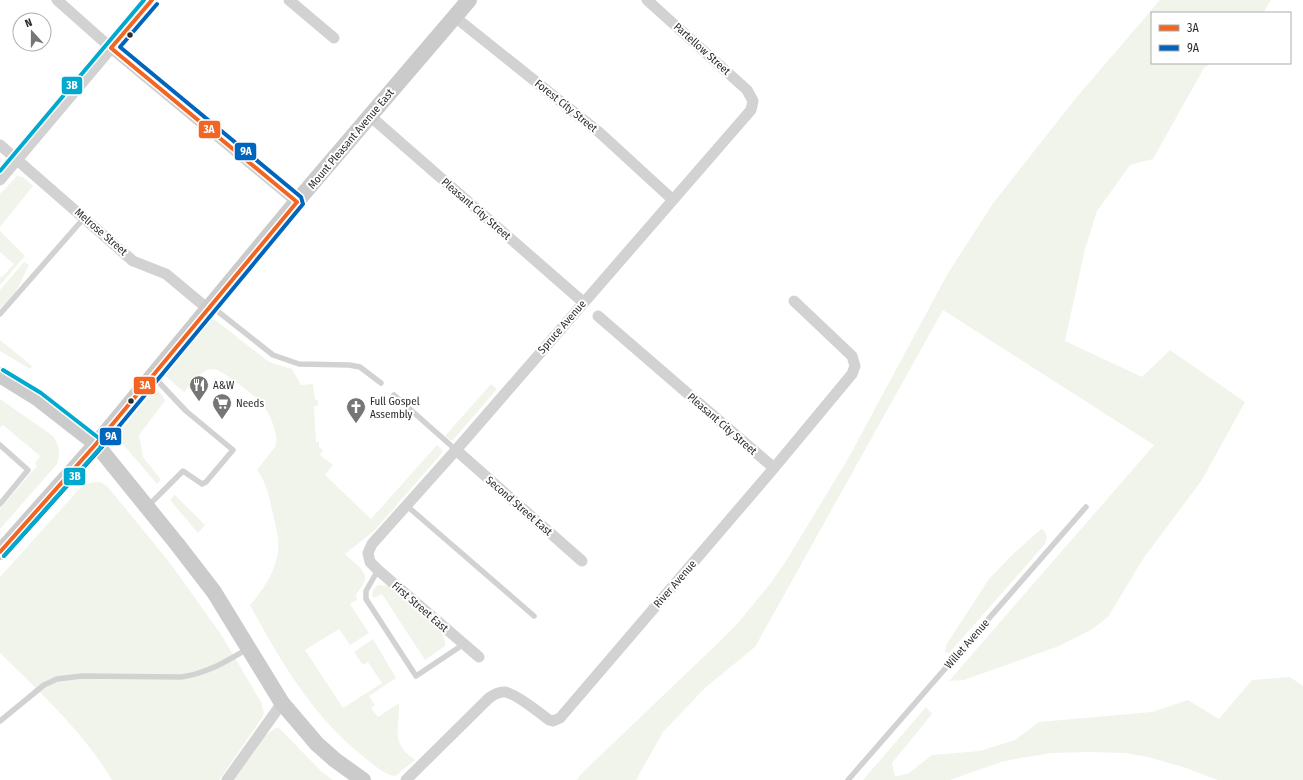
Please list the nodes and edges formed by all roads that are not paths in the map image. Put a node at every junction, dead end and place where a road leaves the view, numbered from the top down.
1 (57, 0) edge
2 (152, 0) edge
3 (289, 0) edge
4 (469, 0) edge
5 (647, 0) edge
6 (454, 17) junction
7 (334, 38) dead end
8 (112, 48) junction
9 (753, 100) joint
10 (370, 116) junction
11 (0, 146) edge
12 (18, 160) junction
13 (0, 180) edge
14 (674, 200) junction
15 (297, 202) junction
16 (84, 218) junction
17 (794, 301) dead end
18 (583, 302) junction
19 (209, 307) junction
20 (0, 314) edge
21 (598, 316) dead end
22 (0, 375) edge
23 (153, 375) junction
24 (381, 383) dead end
25 (394, 396) dead end
26 (96, 444) junction
27 (0, 445) edge
28 (456, 450) junction
29 (774, 468) junction
30 (0, 504) edge
31 (406, 506) junction
32 (147, 507) junction
33 (1086, 508) dead end
34 (0, 552) edge
35 (368, 553) joint
36 (582, 560) dead end
37 (378, 570) junction
38 (534, 616) dead end
39 (464, 644) junction
40 (249, 648) junction
41 (479, 657) dead end
42 (282, 703) junction
43 (0, 721) edge
44 (227, 780) edge
45 (363, 780) edge
46 (406, 780) edge
47 (848, 780) edge

1 - 8 street
2 - 8 street
3 - 7 street
4 - 6 main road, Mount Pleasant Avenue East
5 - 9 street, Partellow Street
6 - 10 main road, Mount Pleasant Avenue East
6 - 14 street, Forest City Street
8 - 12 street
8 - 15 street
9 - 14 street, Spruce Avenue
10 - 15 main road, Mount Pleasant Avenue East
10 - 18 street, Pleasant City Street
11 - 12 street, Melrose Street
12 - 13 street
12 - 16 street, Melrose Street
14 - 18 street, Spruce Avenue
15 - 19 main road, Mount Pleasant Avenue East
16 - 19 street, Melrose Street
16 - 20 lane
17 - 29 street, River Avenue
18 - 28 street, Spruce Avenue
19 - 23 main road, Mount Pleasant Avenue East
19 - 24 lane
21 - 29 street, Pleasant City Street
22 - 26 main road
23 - 26 main road, Mount Pleasant Avenue East
23 - 32 lane
25 - 28 lane
26 - 32 main road
26 - 34 main road, Mount Pleasant Avenue East
27 - 30 lane
28 - 31 street, Spruce Avenue
28 - 36 street, Second Street East
29 - 46 street, River Avenue
31 - 35 street, Spruce Avenue
31 - 38 lane
32 - 40 main road
33 - 47 lane, Willet Avenue
35 - 37 street, First Street East
37 - 39 street, First Street East
37 - 39 lane
39 - 41 street, First Street East
40 - 42 main road
40 - 43 lane
42 - 44 street
42 - 45 main road

